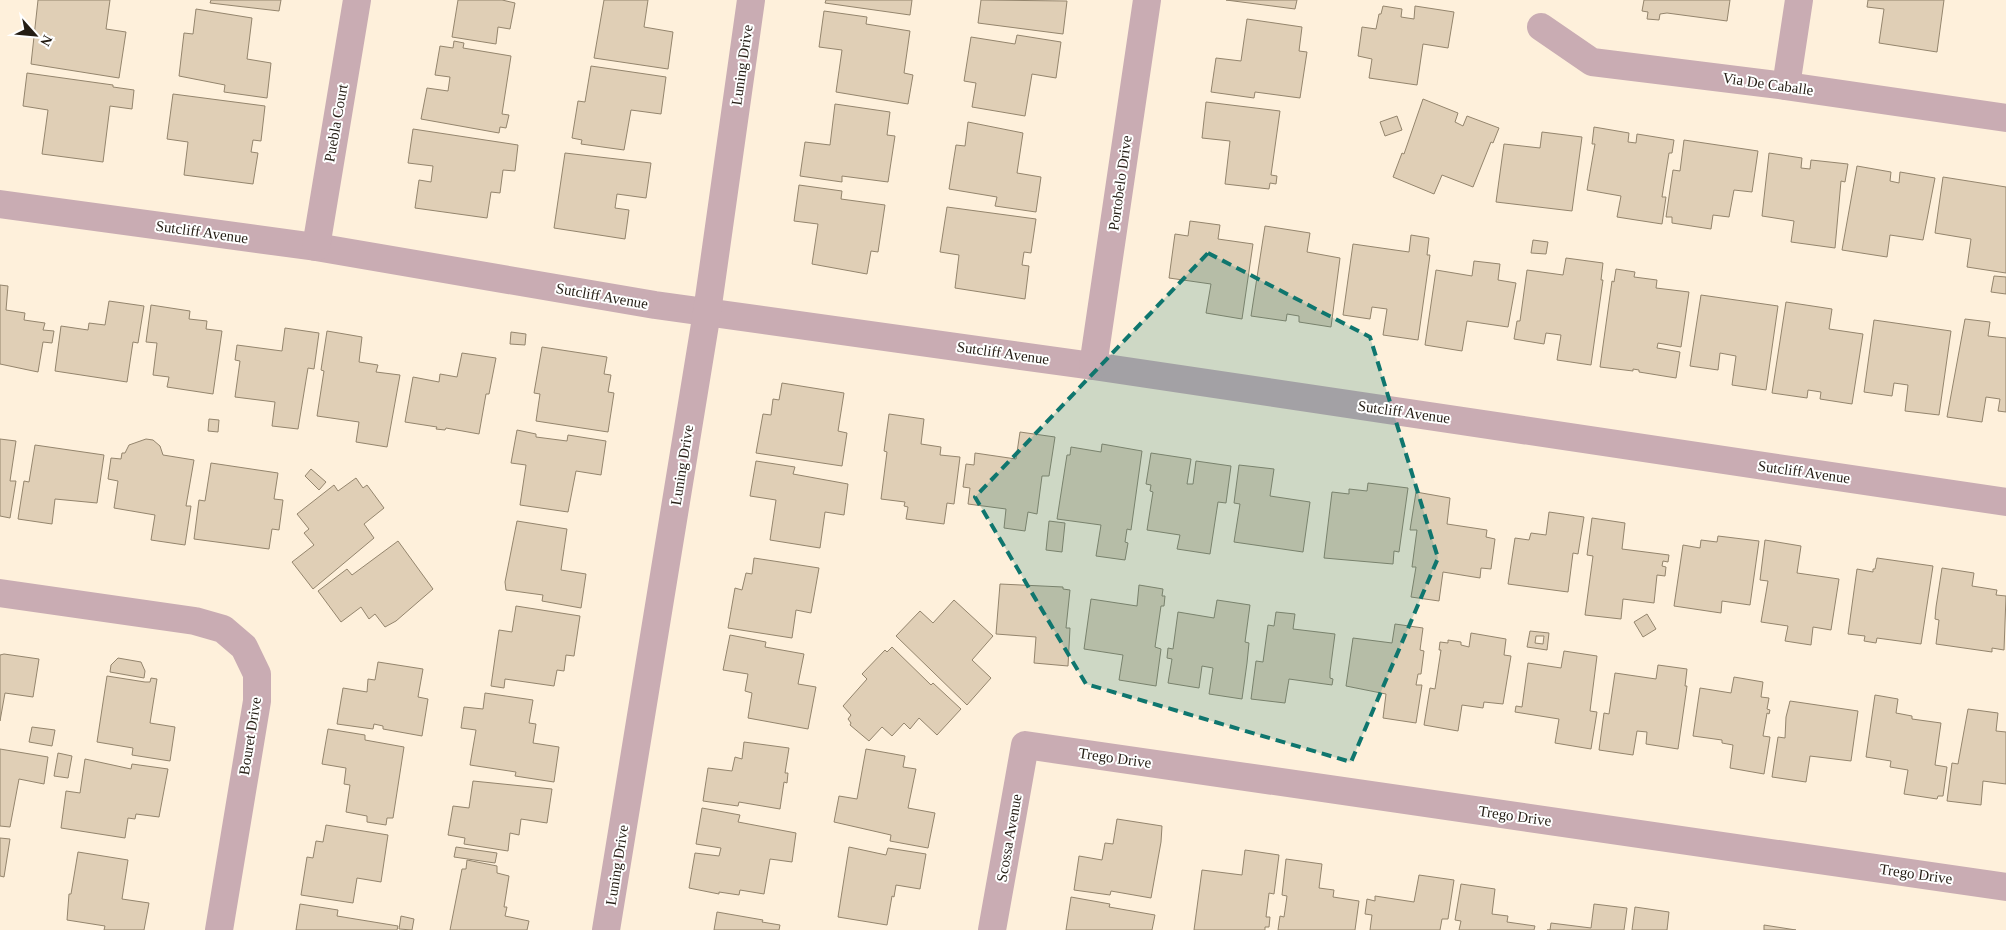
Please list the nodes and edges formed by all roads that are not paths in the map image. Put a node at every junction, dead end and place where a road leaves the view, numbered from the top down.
1 (357, 0) edge
2 (751, 0) edge
3 (1147, 0) edge
4 (1799, 0) edge
5 (1541, 27) dead end
6 (1786, 86) junction
7 (2006, 118) edge
8 (0, 204) edge
9 (316, 247) junction
10 (707, 312) junction
11 (1093, 366) junction
12 (2006, 502) edge
13 (0, 593) edge
14 (1025, 745) joint
15 (2006, 886) edge
16 (219, 930) edge
17 (606, 930) edge
18 (992, 930) edge

1 - 9 street, Puebla Court
2 - 10 street, Luning Drive
3 - 11 street, Portobelo Drive
4 - 6 street
5 - 6 street, Via De Caballe
6 - 7 street, Via De Caballe
8 - 9 street, Sutcliff Avenue
9 - 10 street, Sutcliff Avenue
10 - 11 street, Sutcliff Avenue
10 - 17 street, Luning Drive
11 - 12 street, Sutcliff Avenue
13 - 16 street, Bouret Drive
14 - 15 street, Trego Drive
14 - 18 street, Scossa Avenue

